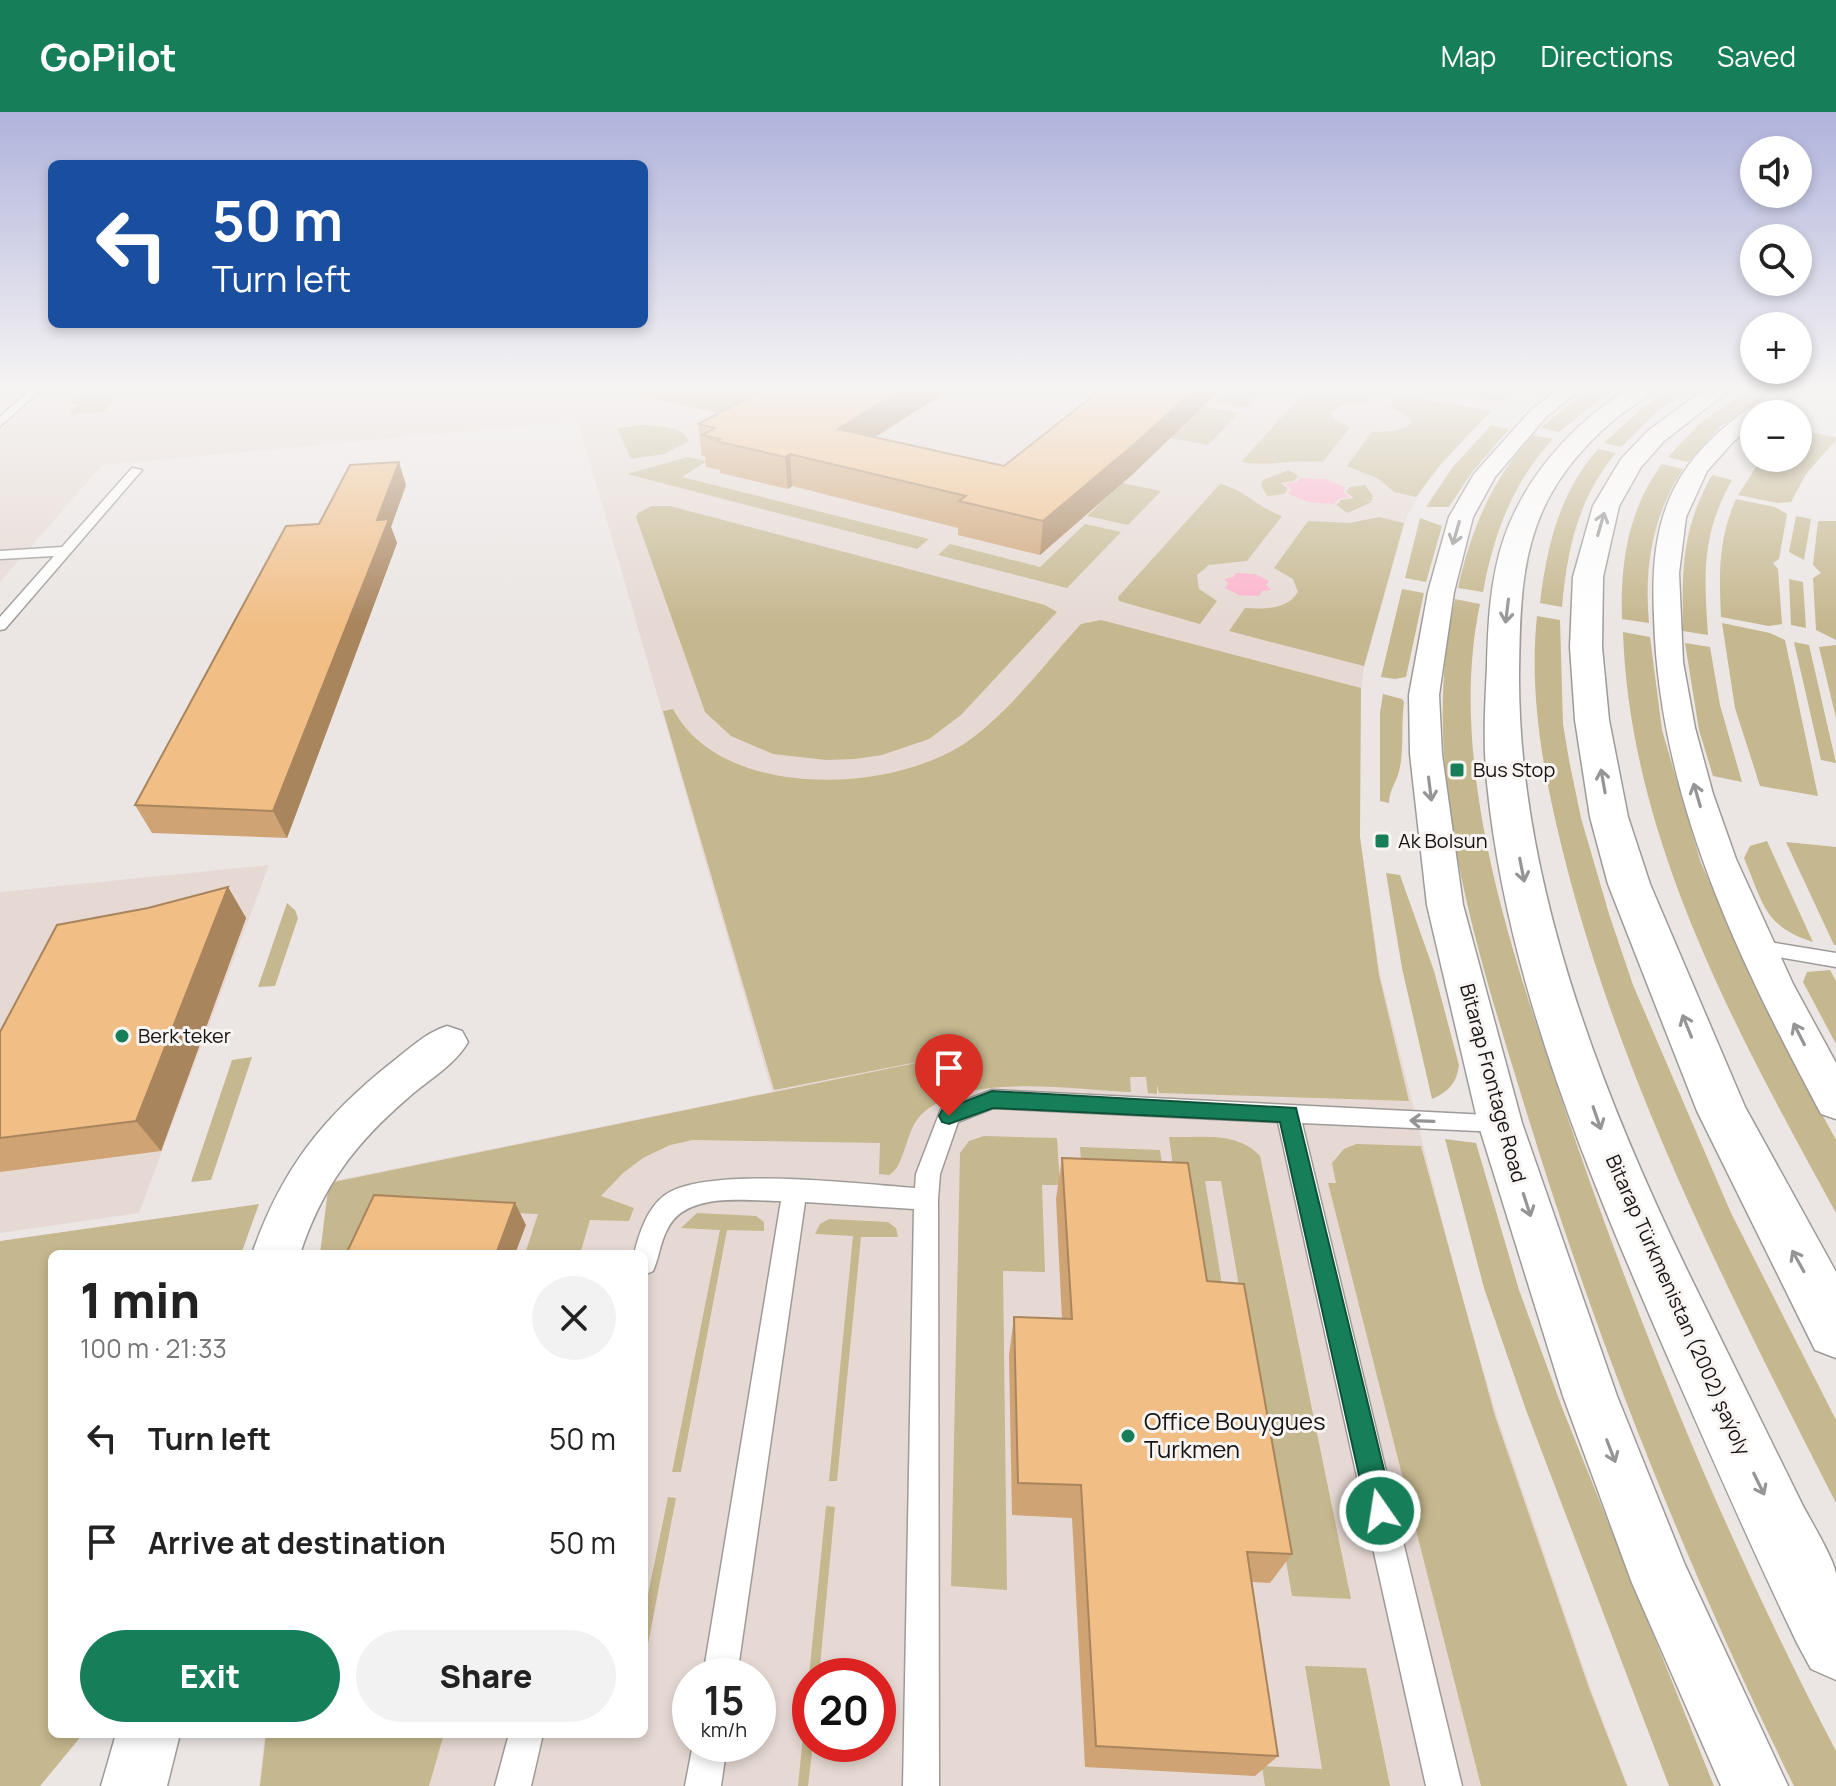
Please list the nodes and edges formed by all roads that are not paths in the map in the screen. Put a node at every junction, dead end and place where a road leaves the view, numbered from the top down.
1 (1495, 466) edge
2 (1557, 466) edge
3 (1629, 466) edge
4 (1702, 466) edge
5 (136, 470) dead end
6 (65, 551) junction
7 (0, 555) edge
8 (0, 626) edge
9 (1757, 947) junction
10 (1836, 960) edge
11 (447, 1042) dead end
12 (1836, 1102) edge
13 (1288, 1114) junction
14 (1500, 1123) junction
15 (795, 1190) junction
16 (926, 1199) junction
17 (277, 1250) edge
18 (648, 1252) edge
19 (1836, 1330) edge
20 (1836, 1644) edge
21 (723, 1658) edge
22 (147, 1738) edge
23 (525, 1738) edge
24 (707, 1762) edge
25 (134, 1786) edge
26 (513, 1786) edge
27 (703, 1786) edge
28 (921, 1786) edge
29 (1444, 1786) edge
30 (1755, 1786) edge

1 -> 14 street, Bitarap Frontage Road
2 -> 20 main road, Bitarap Türkmenistan (2002) şaýoly
19 -> 3 main road
9 -> 4 street
5 - 6 lane
6 - 7 lane
6 - 8 lane
9 - 10 lane
12 -> 9 street
11 - 17 street
14 -> 13 lane
13 - 16 lane
13 - 29 lane
14 -> 30 street, Bitarap Frontage Road
15 - 16 lane
15 - 18 lane
15 - 21 lane
16 - 28 lane
22 - 25 street
23 - 26 lane
24 - 27 lane

